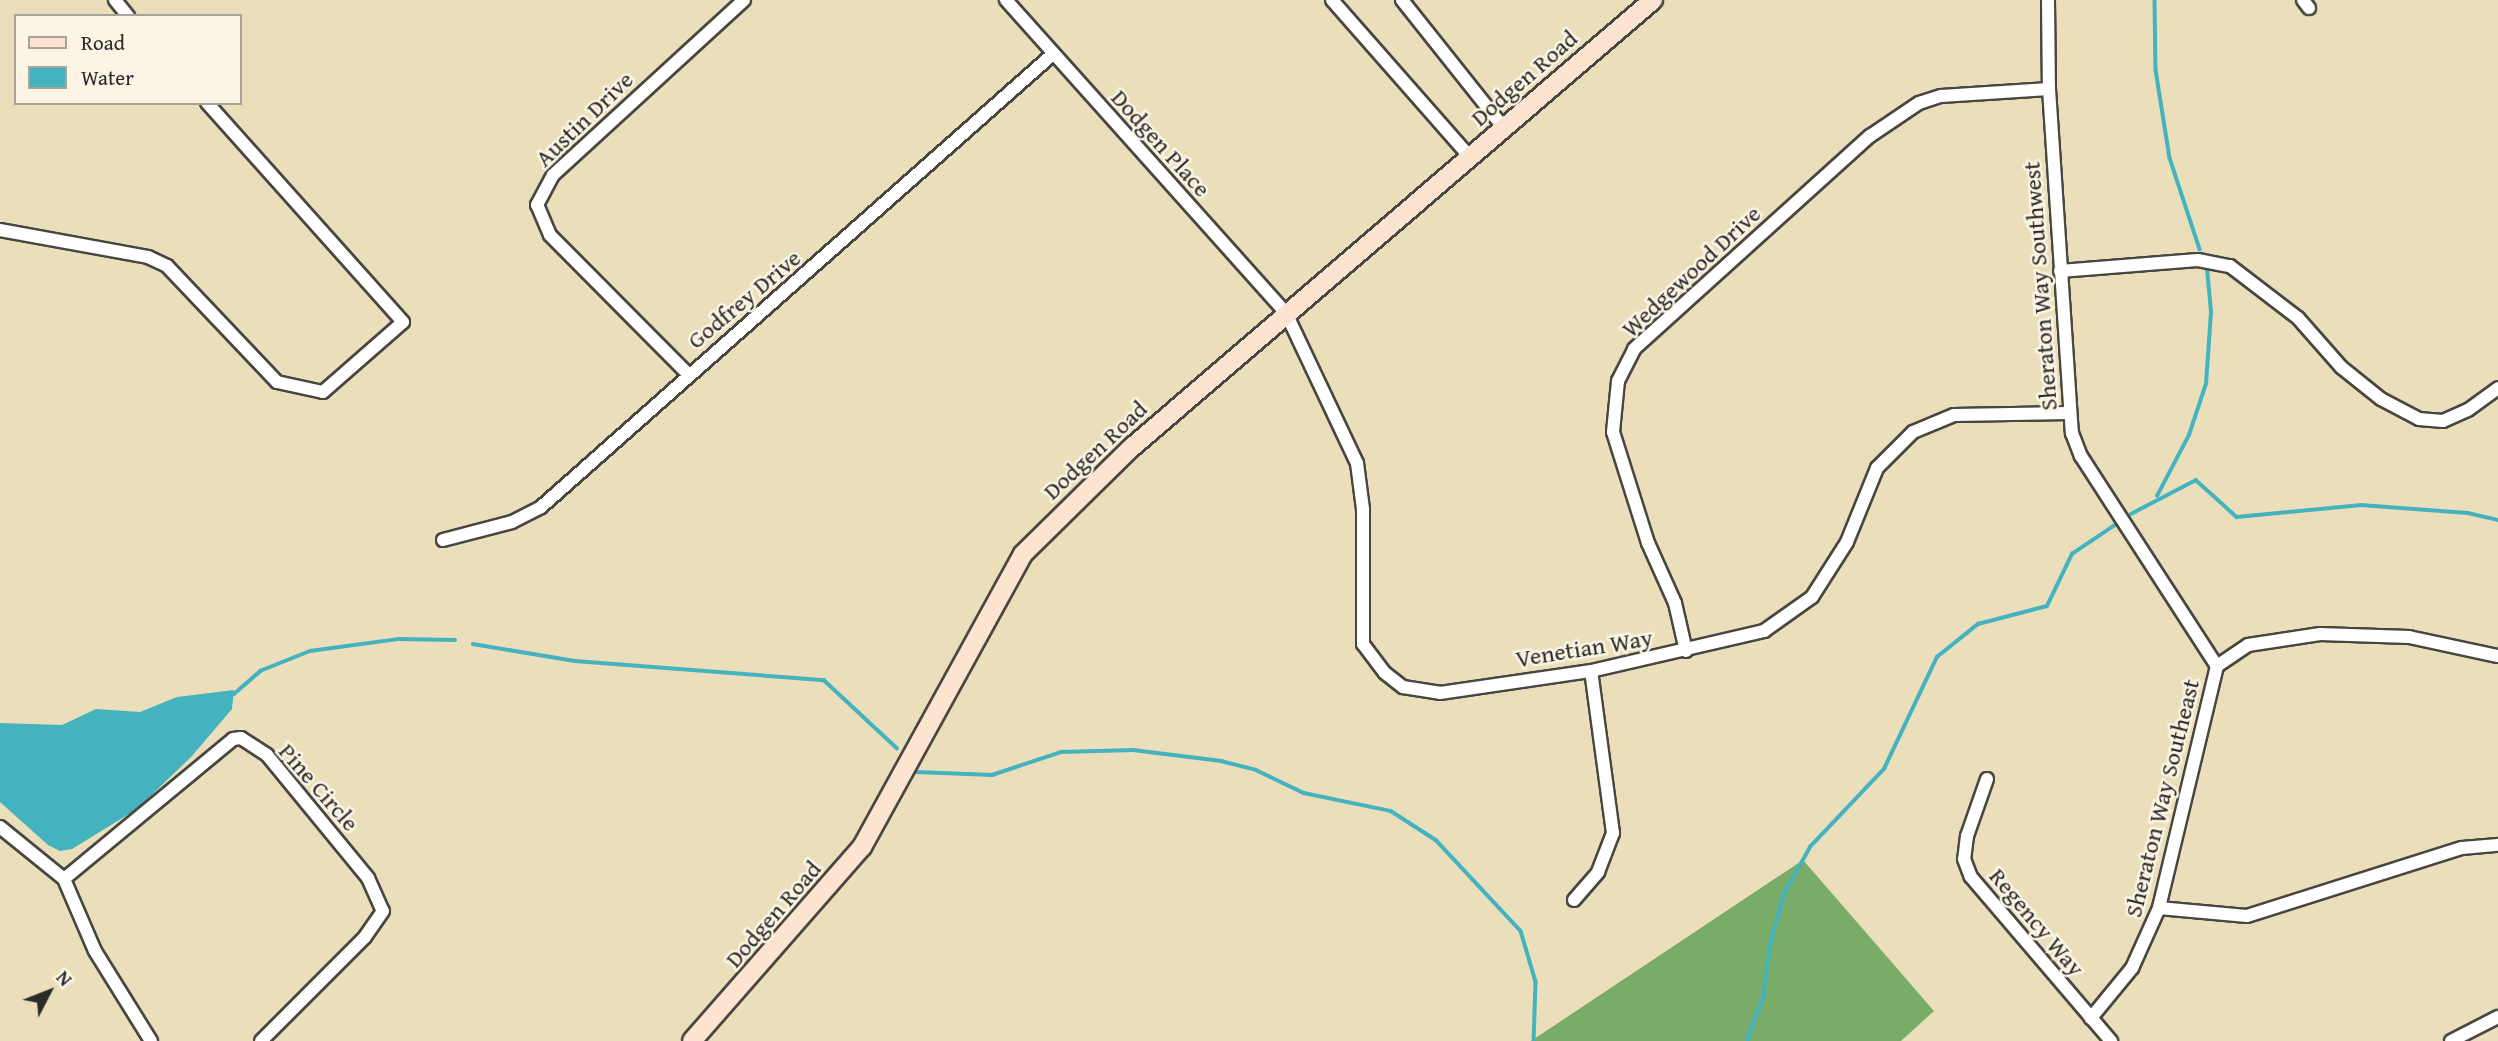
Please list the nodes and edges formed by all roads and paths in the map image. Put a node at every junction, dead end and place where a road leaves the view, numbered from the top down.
1 (115, 0) edge
2 (744, 0) edge
3 (1006, 0) edge
4 (1332, 0) edge
5 (1402, 0) edge
6 (1653, 0) edge
7 (2048, 0) edge
8 (126, 14) edge
9 (1053, 54) junction
10 (2049, 89) junction
11 (209, 105) edge
12 (1503, 127) junction
13 (1470, 158) junction
14 (0, 230) edge
15 (2060, 271) junction
16 (1286, 313) junction
17 (688, 374) junction
18 (2498, 388) edge
19 (2069, 413) junction
20 (443, 540) dead end
21 (2143, 550) joint
22 (1686, 651) junction
23 (2498, 656) edge
24 (2217, 666) junction
25 (1591, 671) junction
26 (1987, 779) dead end
27 (0, 827) edge
28 (2498, 845) edge
29 (64, 878) junction
30 (1574, 900) dead end
31 (2159, 908) junction
32 (2091, 1017) junction
33 (2498, 1017) edge
34 (151, 1041) edge
35 (261, 1041) edge
36 (692, 1041) edge
37 (2111, 1041) edge
38 (2451, 1041) edge

1 - 8 street
2 - 17 street, Austin Drive
3 - 9 street, Dodgen Place
4 - 13 street
5 - 12 street
6 - 12 street, Dodgen Road
7 - 10 street, Sheraton Way Southwest
9 - 16 street, Dodgen Place
9 - 17 street, Godfrey Drive
10 - 15 street, Sheraton Way Southwest
10 - 22 street, Wedgewood Drive
11 - 14 street
12 - 13 street, Dodgen Road
13 - 16 street, Dodgen Road
15 - 18 street
15 - 19 street, Sheraton Way Southwest
16 - 25 street, Venetian Way
16 - 36 street, Dodgen Road
17 - 20 street, Godfrey Drive
19 - 21 street, Sheraton Way Southwest
19 - 22 street, Venetian Way
21 - 24 street, Sheraton Way Southeast
22 - 25 street, Venetian Way
23 - 24 street
24 - 31 street, Sheraton Way Southeast
25 - 30 street
26 - 32 street, Regency Way
27 - 29 street
28 - 31 street
29 - 34 street
29 - 35 street, Pine Circle
31 - 32 street, Sheraton Way Southeast
32 - 37 street, Regency Way
33 - 38 street

